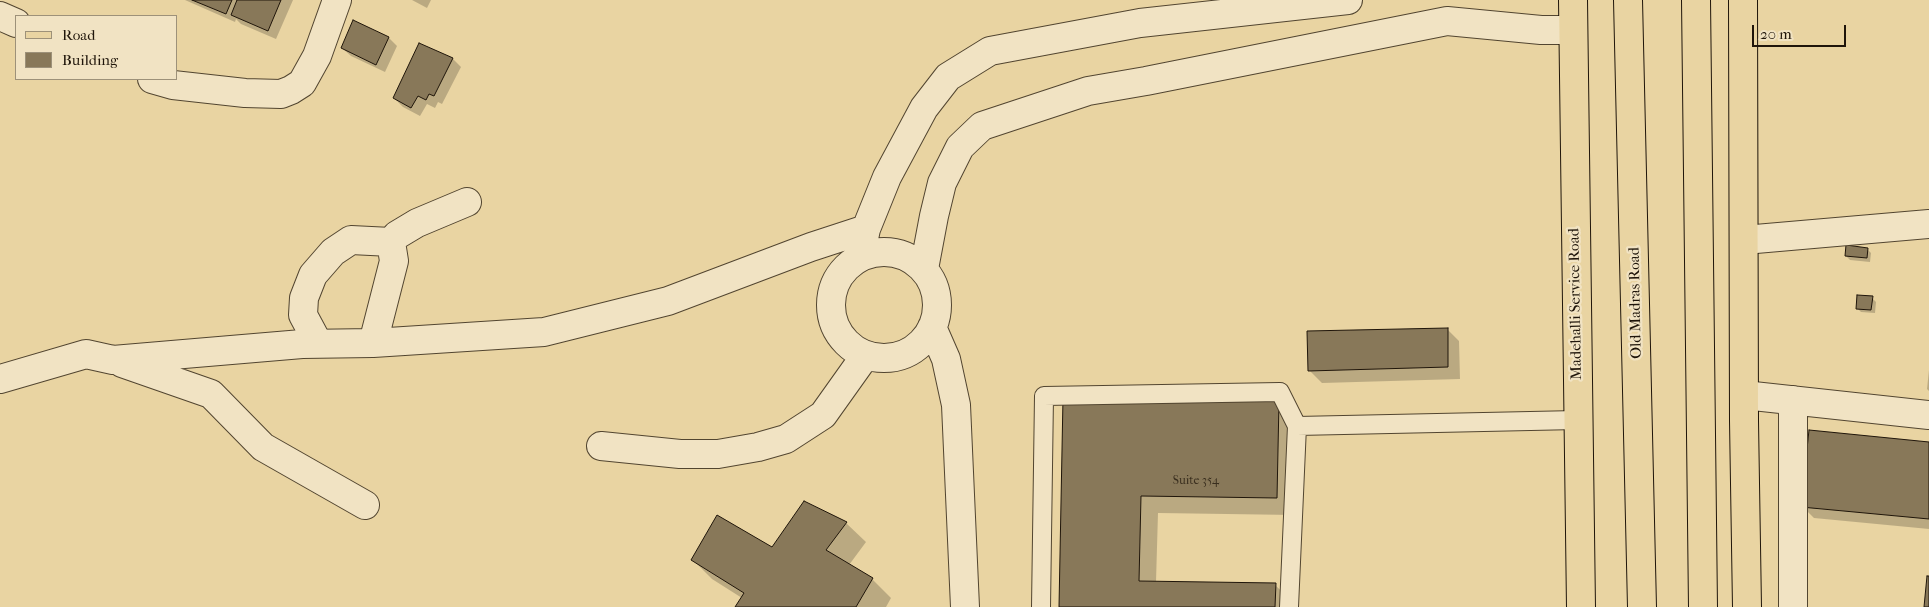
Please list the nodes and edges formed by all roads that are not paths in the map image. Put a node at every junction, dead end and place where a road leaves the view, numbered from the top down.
1 (336, 0) edge
2 (1348, 0) edge
3 (1573, 0) edge
4 (1628, 0) edge
5 (1696, 0) edge
6 (1744, 0) edge
7 (0, 16) edge
8 (15, 23) edge
9 (1573, 30) junction
10 (156, 80) edge
11 (467, 202) dead end
12 (1929, 224) edge
13 (866, 229) junction
14 (1744, 240) junction
15 (391, 242) junction
16 (860, 257) junction
17 (924, 269) junction
18 (932, 327) junction
19 (318, 343) junction
20 (373, 343) junction
21 (865, 356) junction
22 (113, 360) junction
23 (0, 379) edge
24 (1744, 395) junction
25 (1792, 400) junction
26 (1929, 415) edge
27 (1577, 420) junction
28 (1297, 426) junction
29 (601, 446) dead end
30 (365, 505) dead end
31 (964, 607) edge
32 (1041, 607) edge
33 (1289, 607) edge
34 (1581, 607) edge
35 (1642, 607) edge
36 (1703, 607) edge
37 (1747, 607) edge
38 (1793, 607) edge

1 - 10 street
2 - 13 street
3 - 9 main road, Madehalli Service Road
4 - 35 main road, Old Madras Road
5 - 36 main road
6 - 14 main road
7 - 8 street
9 - 17 street
9 - 27 main road, Madehalli Service Road
11 - 15 street
12 - 14 street
13 - 16 street
13 - 20 street
14 - 24 main road
15 - 19 street
15 - 20 street
16 - 17 street
16 - 21 street
17 - 18 street
18 - 21 street
18 - 31 street
19 - 20 street
19 - 22 street
21 - 29 street
22 - 23 street
22 - 30 street
24 - 25 street
24 - 37 main road
25 - 26 street
25 - 38 street
27 - 28 lane
27 - 34 main road, Madehalli Service Road
28 - 32 lane
28 - 33 lane

